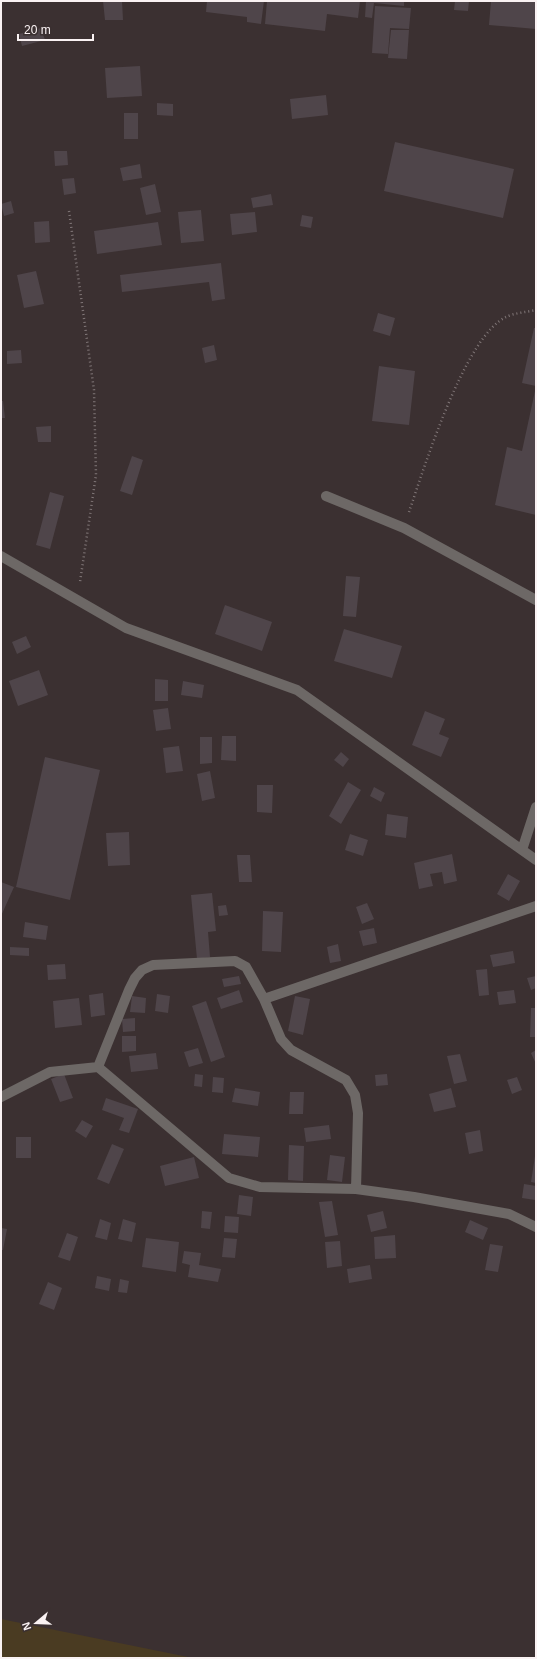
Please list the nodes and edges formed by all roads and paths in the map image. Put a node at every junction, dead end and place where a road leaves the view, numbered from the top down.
1 (69, 211) dead end
2 (536, 310) edge
3 (326, 496) dead end
4 (404, 528) junction
5 (1, 556) edge
6 (77, 600) junction
7 (536, 600) edge
8 (536, 807) edge
9 (522, 850) junction
10 (536, 860) edge
11 (536, 906) edge
12 (264, 999) junction
13 (98, 1067) junction
14 (1, 1097) edge
15 (356, 1189) junction
16 (536, 1227) edge

1 - 6 path
2 - 4 path
3 - 4 street
4 - 7 street
5 - 6 street
6 - 9 street
8 - 9 street
9 - 10 street
11 - 12 street
12 - 13 street
12 - 15 street
13 - 14 street
13 - 15 street
15 - 16 street

